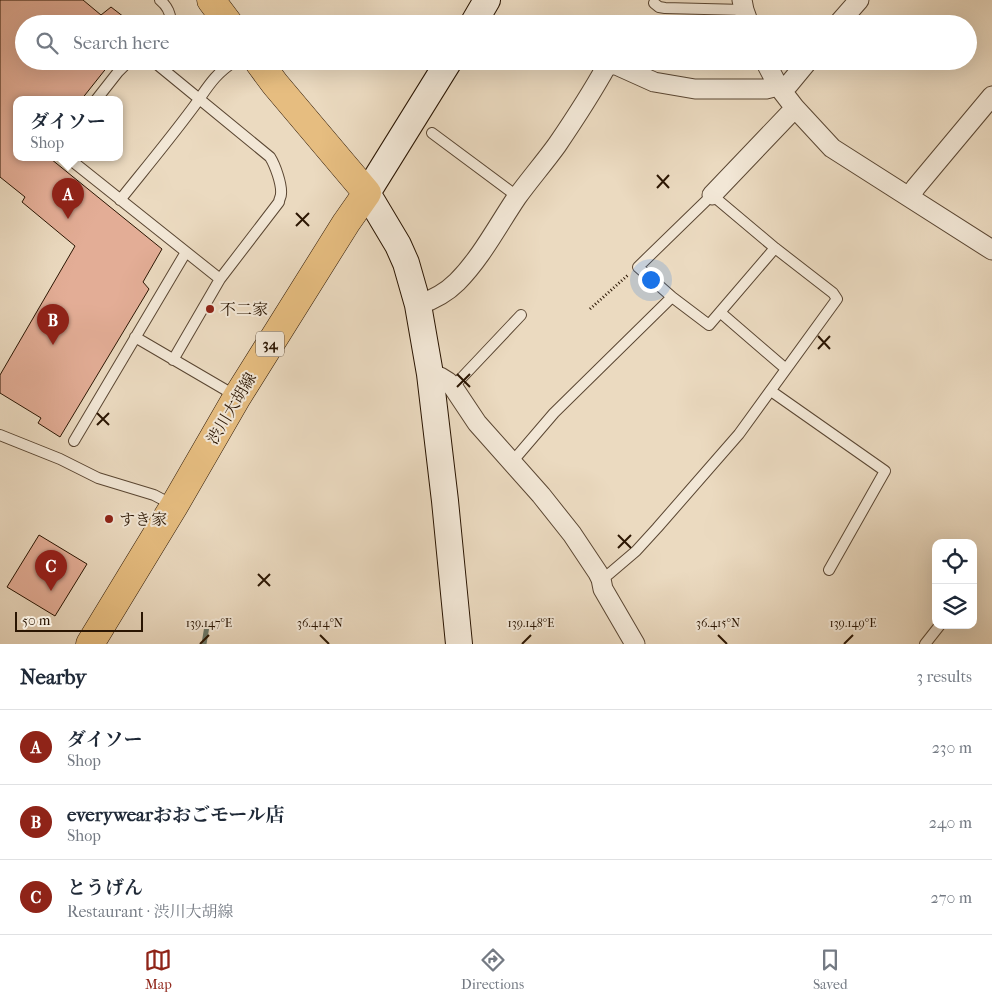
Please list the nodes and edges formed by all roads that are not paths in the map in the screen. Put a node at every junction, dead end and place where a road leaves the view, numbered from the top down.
1 (160, 0) edge
2 (488, 0) edge
3 (859, 0) edge
4 (654, 3) dead end
5 (745, 11) edge
6 (169, 15) edge
7 (479, 15) edge
8 (846, 15) edge
9 (120, 70) edge
10 (164, 70) edge
11 (222, 70) edge
12 (265, 70) edge
13 (443, 70) edge
14 (604, 70) edge
15 (627, 70) edge
16 (770, 70) edge
17 (801, 70) edge
18 (780, 88) junction
19 (99, 96) edge
20 (992, 96) edge
21 (199, 99) junction
22 (795, 108) junction
23 (432, 134) dead end
24 (72, 161) edge
25 (367, 193) junction
26 (712, 195) junction
27 (518, 197) junction
28 (909, 197) junction
29 (120, 200) junction
30 (775, 248) junction
31 (992, 250) edge
32 (186, 252) junction
33 (220, 278) junction
34 (672, 297) junction
35 (418, 305) junction
36 (721, 313) junction
37 (521, 315) dead end
38 (134, 337) junction
39 (173, 360) junction
40 (786, 369) junction
41 (430, 374) junction
42 (453, 387) junction
43 (771, 391) junction
44 (237, 397) junction
45 (0, 436) edge
46 (74, 441) dead end
47 (512, 462) junction
48 (174, 506) junction
49 (829, 570) dead end
50 (601, 579) junction
51 (937, 629) edge
52 (90, 644) edge
53 (459, 644) edge
54 (636, 644) edge
55 (924, 644) edge

1 - 6 lane
2 - 7 street
3 - 8 street
4 - 5 lane
9 - 19 lane
10 - 21 lane
11 - 21 lane
12 - 25 main road
13 - 25 street
14 - 27 street
15 - 18 street
16 - 18 street
17 - 18 street
18 - 22 street
20 - 28 street
21 - 29 lane
21 - 33 lane
22 - 26 street
22 - 28 street
23 - 27 lane
24 - 29 lane
25 - 35 street
25 - 44 main road, 渋川大胡線 / 34
26 - 30 lane
26 - 34 lane
27 - 35 street
28 - 31 street
29 - 32 lane
30 - 36 lane
30 - 40 lane
32 - 33 lane
32 - 38 lane
33 - 39 lane
34 - 36 lane
34 - 47 lane
35 - 41 street
36 - 40 lane
37 - 42 lane
38 - 39 lane
38 - 46 lane
39 - 44 lane
40 - 43 lane
41 - 42 street
41 - 53 street
42 - 47 street
43 - 49 lane
43 - 50 lane
44 - 48 main road, 渋川大胡線 / 34
45 - 48 lane
47 - 50 street
48 - 52 main road, 渋川大胡線 / 34
50 - 54 street
51 - 55 lane

